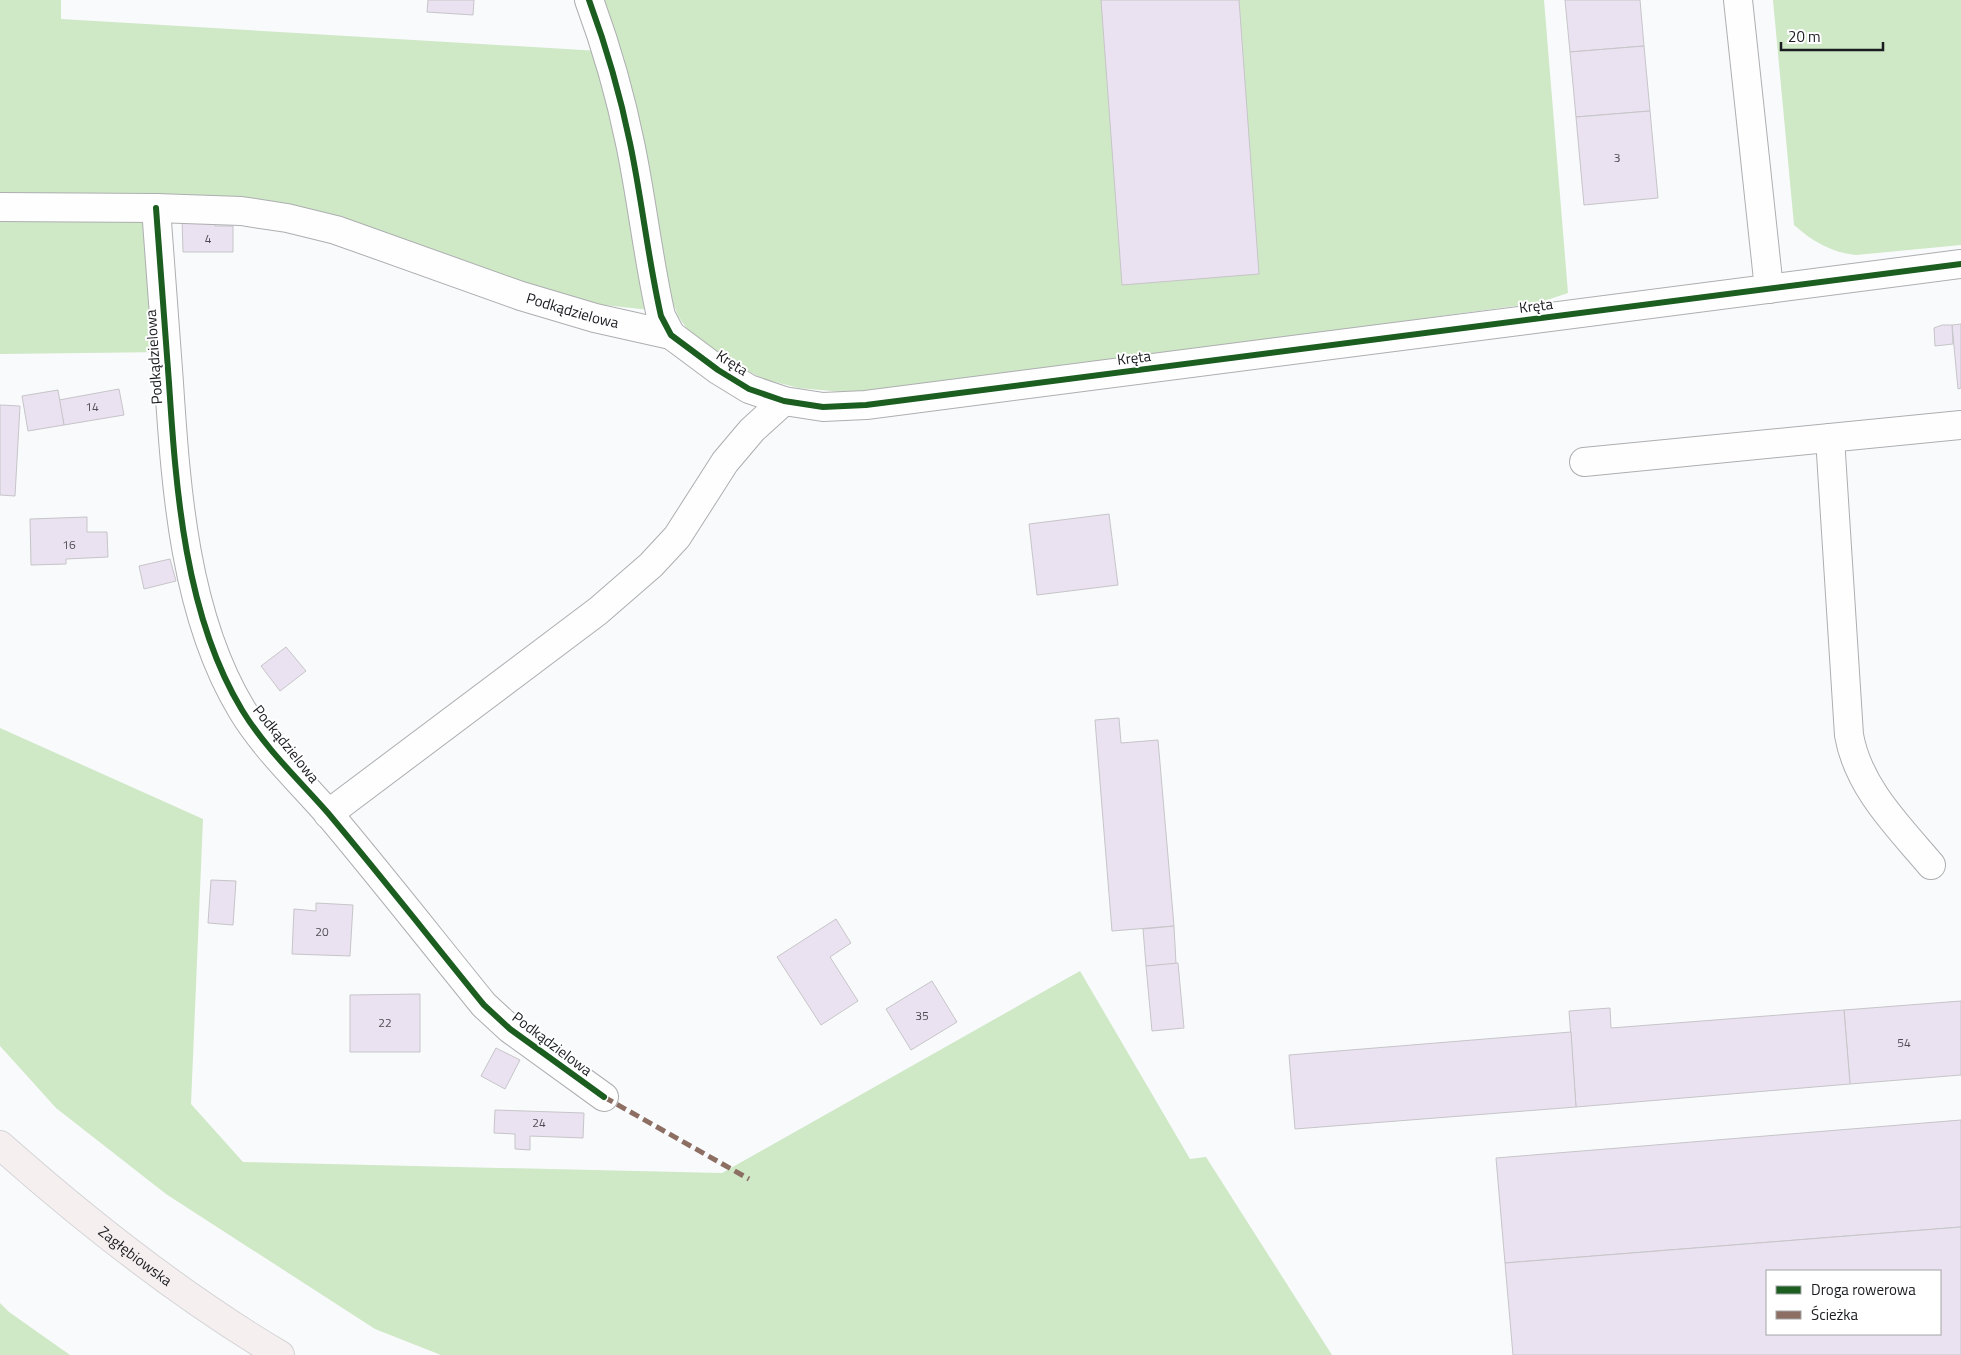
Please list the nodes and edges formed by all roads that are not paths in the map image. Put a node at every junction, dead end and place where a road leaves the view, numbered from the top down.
1 (589, 0) edge
2 (1738, 0) edge
3 (0, 207) edge
4 (156, 208) junction
5 (1961, 264) edge
6 (1769, 289) junction
7 (671, 335) junction
8 (784, 401) junction
9 (1961, 425) edge
10 (1830, 438) junction
11 (1584, 462) dead end
12 (328, 814) junction
13 (1931, 865) dead end
14 (604, 1097) dead end
15 (0, 1145) edge
16 (280, 1355) edge

1 - 7 street, Kręta
2 - 6 street
3 - 4 street, Podkądzielowa
4 - 7 street, Podkądzielowa
4 - 12 street, Podkądzielowa
5 - 6 street, Kręta
6 - 8 street, Kręta
7 - 8 street, Kręta
8 - 12 street
9 - 10 street
10 - 11 street
10 - 13 street
12 - 14 street, Podkądzielowa
15 - 16 main road, Zagłębiowska

